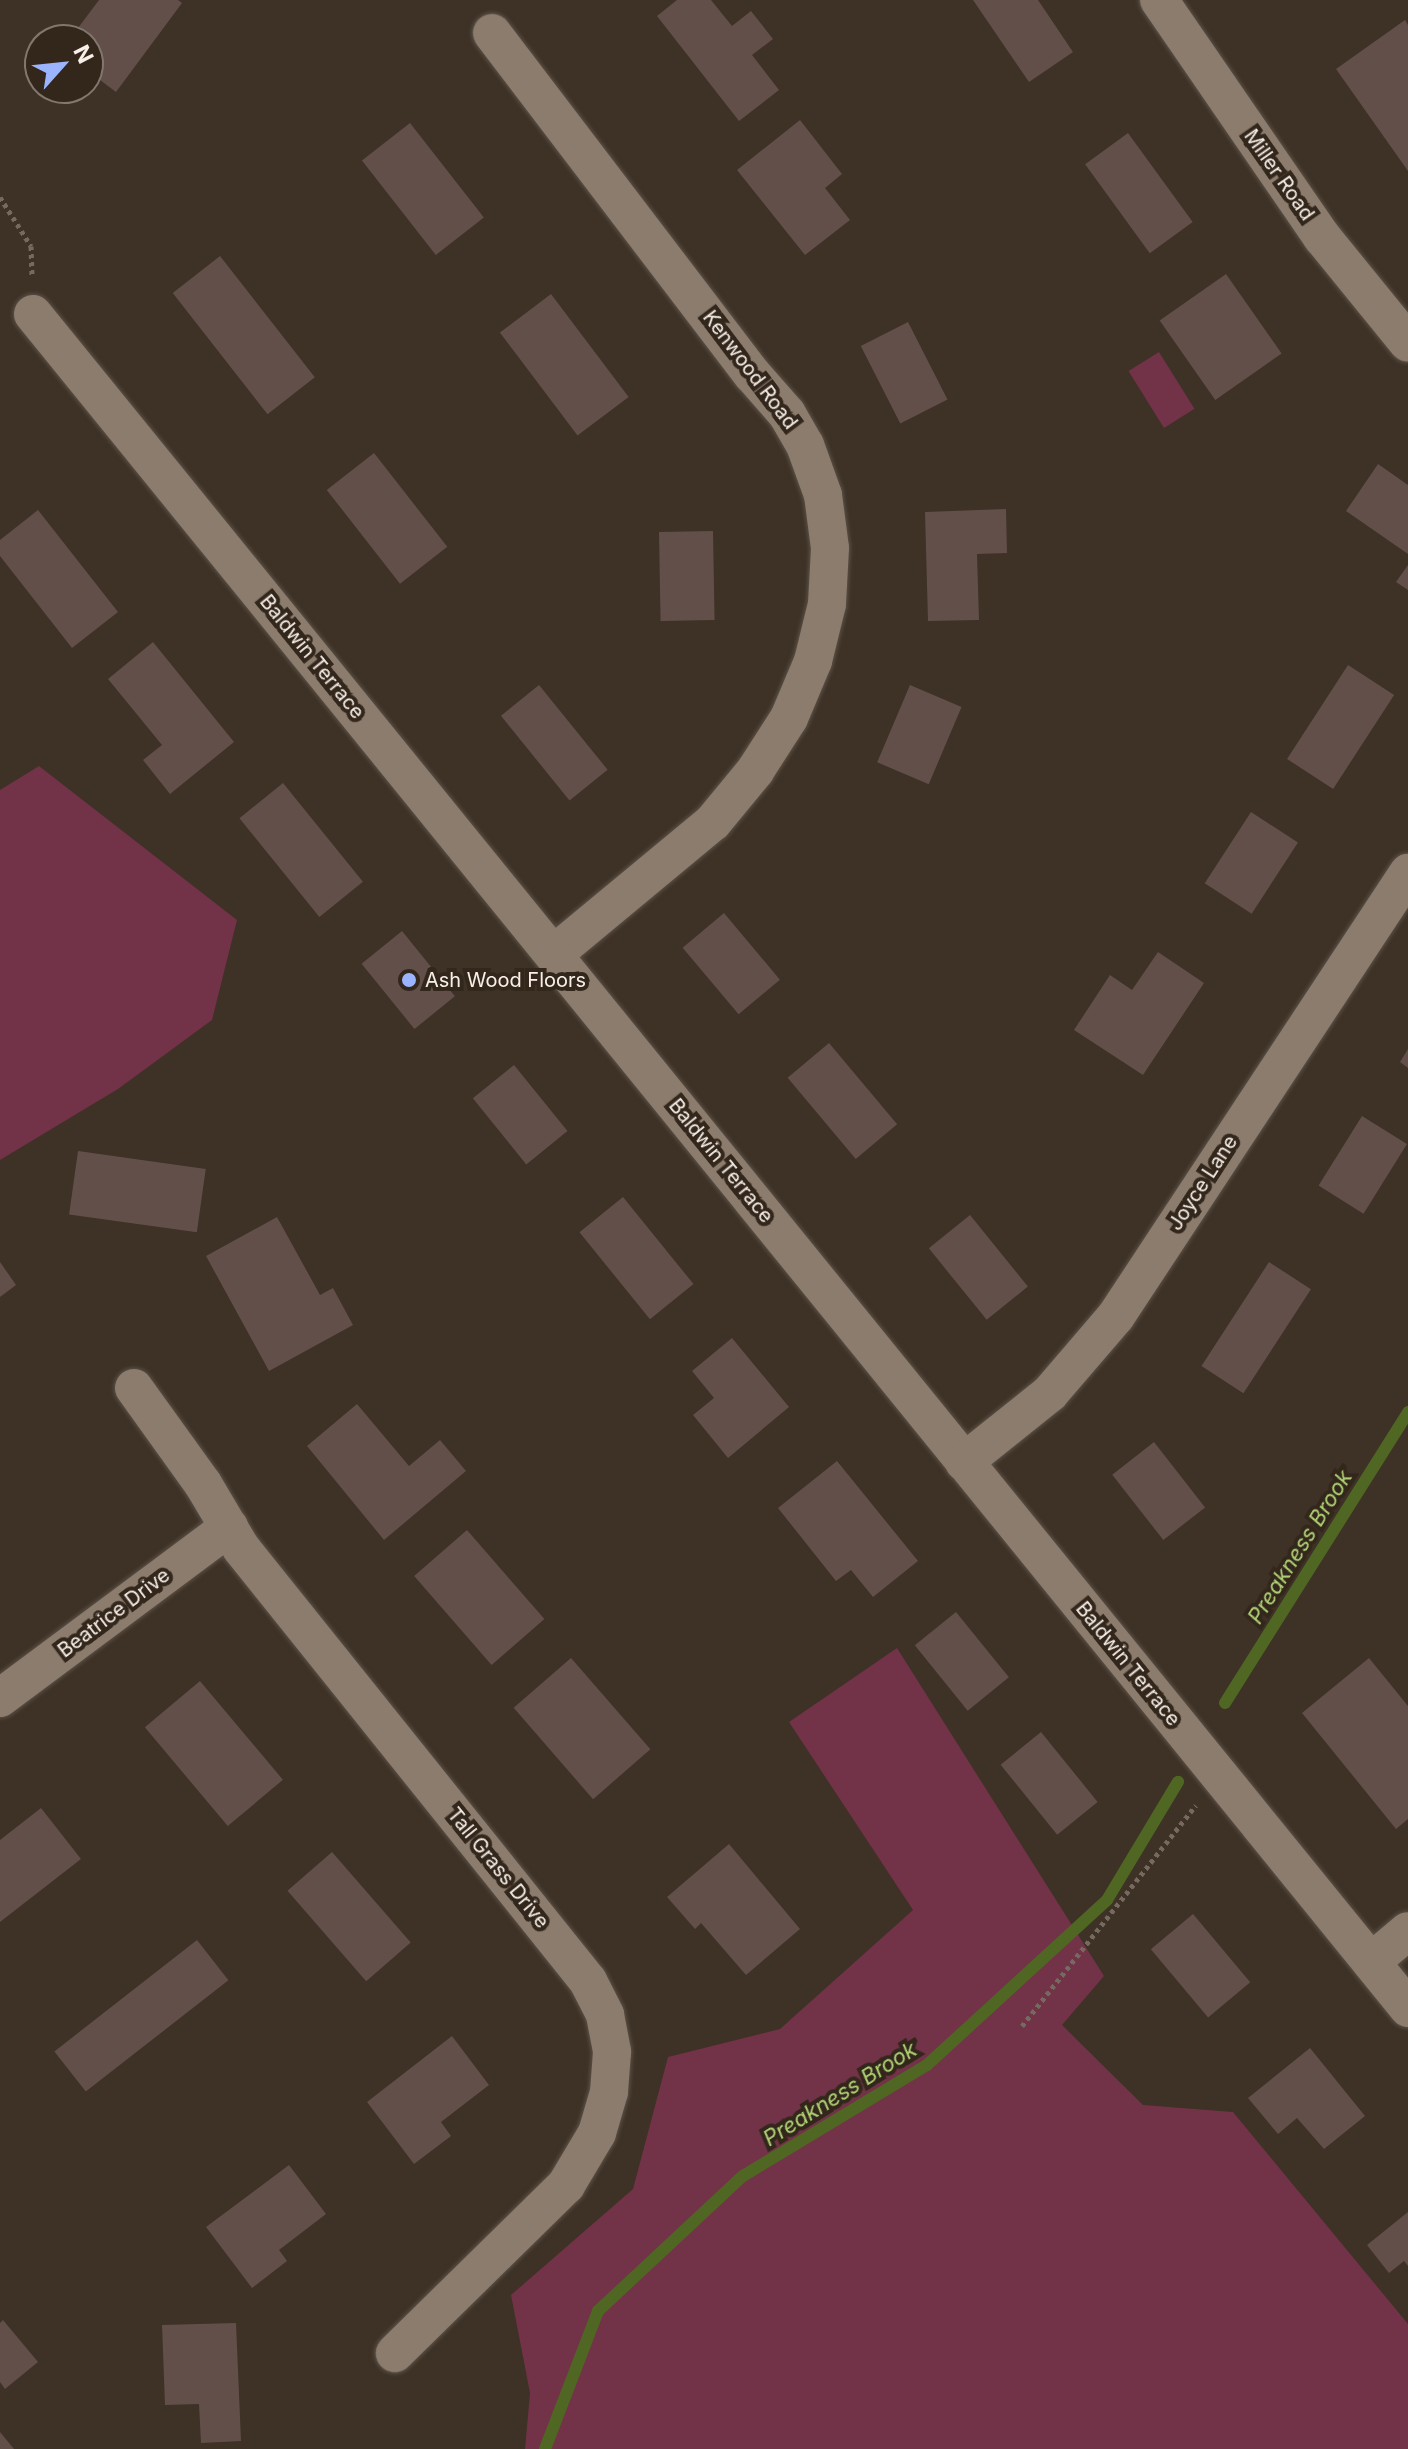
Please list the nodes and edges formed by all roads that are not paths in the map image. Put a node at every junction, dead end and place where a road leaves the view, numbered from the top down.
1 (1159, 0) edge
2 (492, 33) dead end
3 (33, 314) road end
4 (1408, 343) edge
5 (1408, 873) edge
6 (554, 954) junction
7 (134, 1388) dead end
8 (964, 1462) junction
9 (229, 1527) junction
10 (0, 1698) edge
11 (1408, 1931) edge
12 (1371, 1962) junction
13 (1408, 2008) edge
14 (395, 2353) dead end

1 - 4 street, Miller Road
2 - 6 street, Kenwood Road
3 - 6 street, Baldwin Terrace
5 - 8 street, Joyce Lane
6 - 8 street, Baldwin Terrace
7 - 9 street, Tall Grass Drive
8 - 12 street, Baldwin Terrace
9 - 10 street, Beatrice Drive
9 - 14 street, Tall Grass Drive
11 - 12 street
12 - 13 street, Baldwin Terrace

